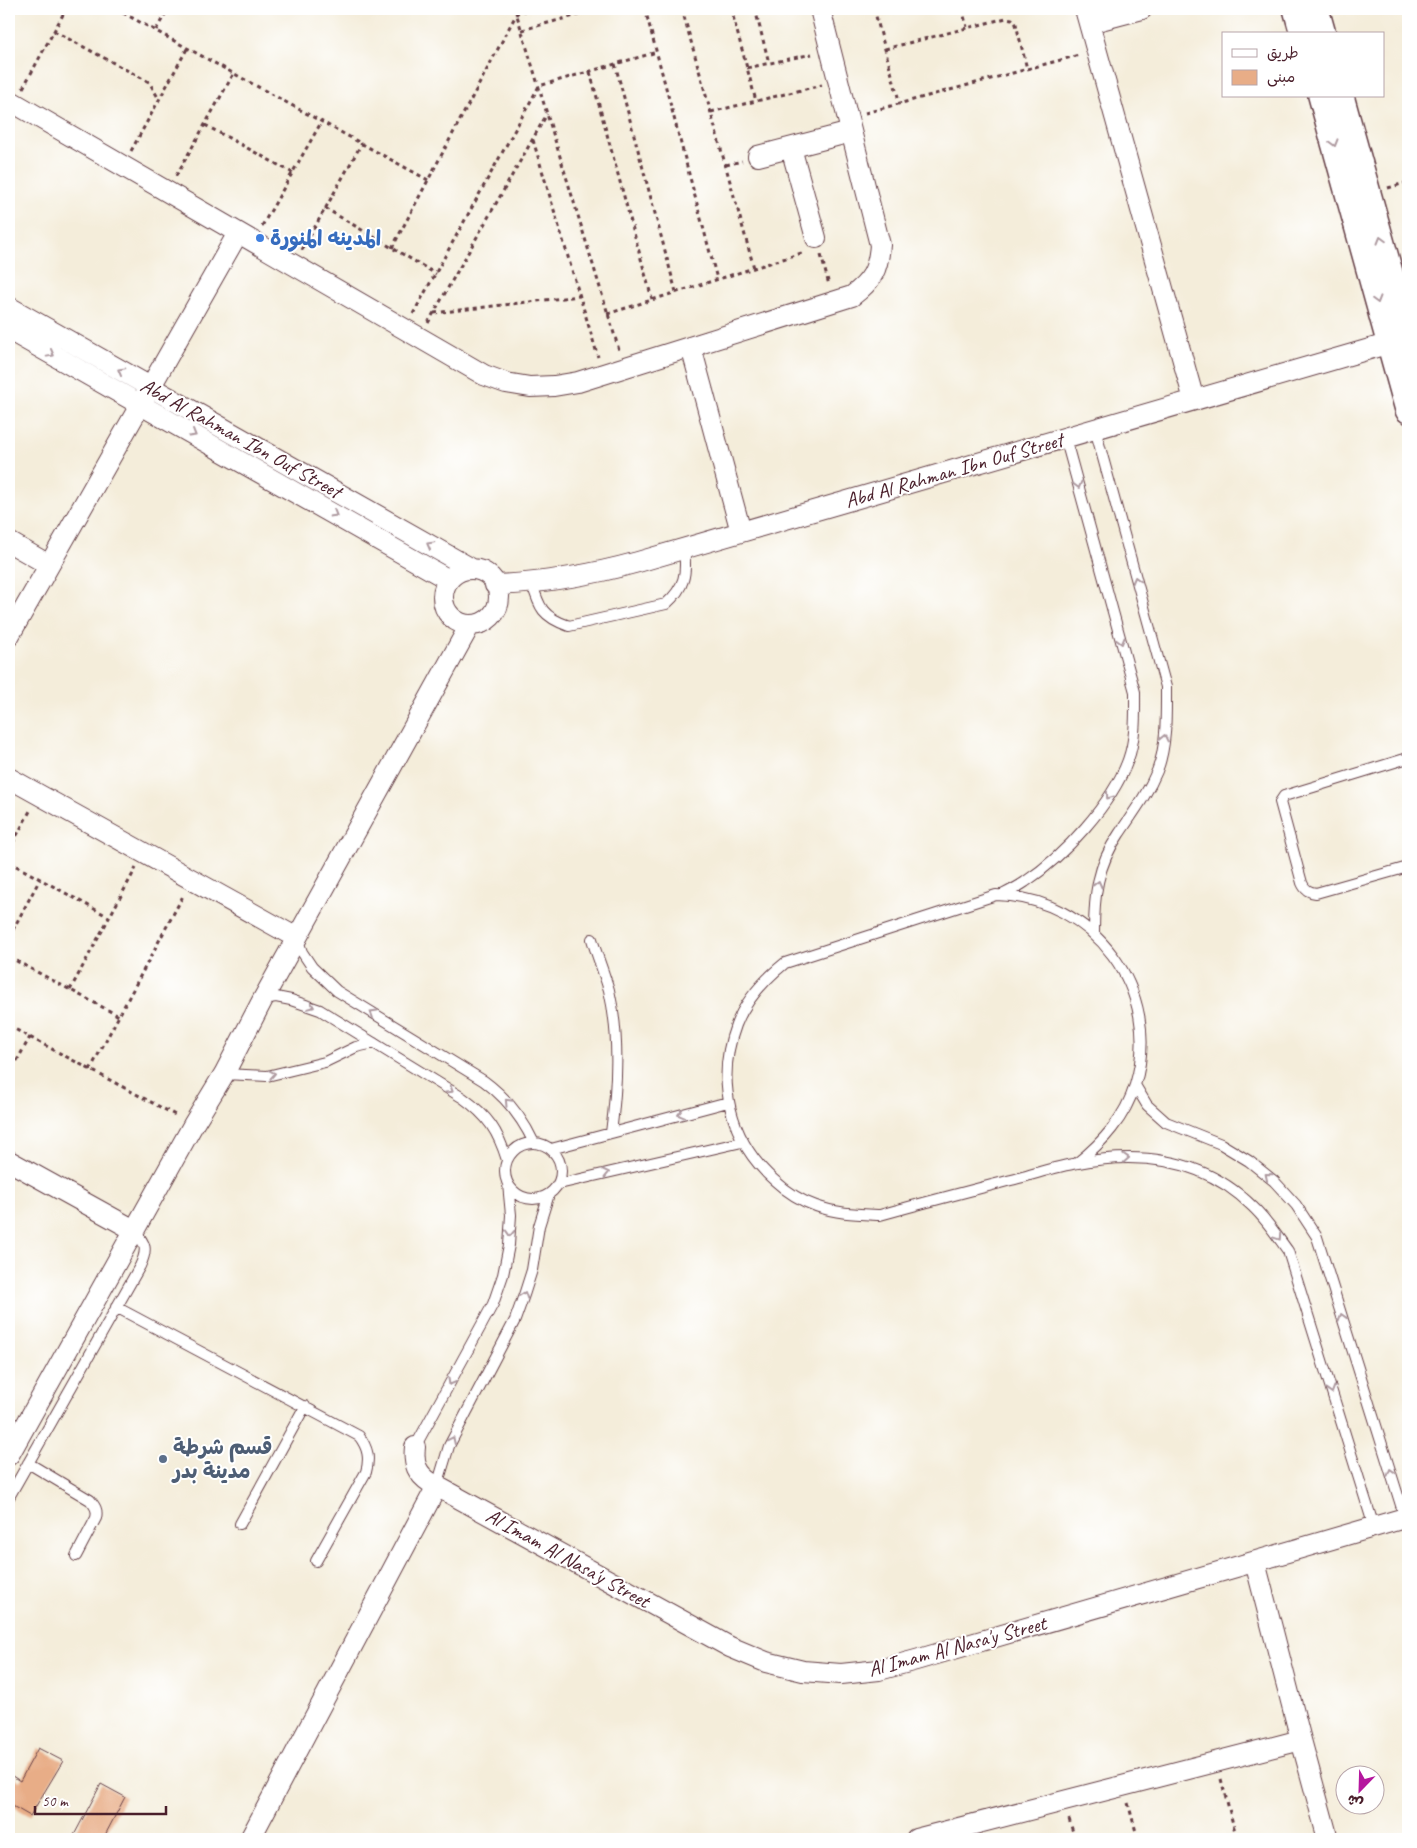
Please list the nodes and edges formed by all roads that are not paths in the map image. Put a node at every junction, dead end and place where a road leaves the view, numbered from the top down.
1 (820, 9) edge
2 (1142, 9) edge
3 (1296, 9) edge
4 (1316, 9) edge
5 (1087, 16) edge
6 (1302, 32) edge
7 (1322, 32) edge
8 (1322, 98) edge
9 (1342, 98) edge
10 (12, 102) edge
11 (850, 125) junction
12 (790, 148) junction
13 (758, 156) dead end
14 (246, 238) junction
15 (817, 243) road end
16 (9, 307) edge
17 (9, 330) edge
18 (1402, 339) edge
19 (691, 347) junction
20 (150, 387) junction
21 (1194, 400) junction
22 (140, 405) junction
23 (1408, 410) edge
24 (1095, 429) junction
25 (1065, 438) junction
26 (741, 532) junction
27 (9, 542) edge
28 (684, 549) junction
29 (49, 565) junction
30 (472, 569) junction
31 (449, 580) junction
32 (532, 583) junction
33 (496, 585) junction
34 (470, 625) junction
35 (9, 636) edge
36 (1408, 758) edge
37 (9, 778) edge
38 (1408, 867) edge
39 (1002, 895) junction
40 (1094, 933) junction
41 (297, 938) junction
42 (592, 939) dead end
43 (263, 999) junction
44 (374, 1043) junction
45 (224, 1074) junction
46 (1135, 1085) junction
47 (728, 1102) junction
48 (611, 1133) junction
49 (742, 1142) junction
50 (534, 1143) junction
51 (551, 1149) junction
52 (507, 1160) junction
53 (9, 1161) edge
54 (1077, 1163) junction
55 (508, 1184) junction
56 (559, 1184) junction
57 (549, 1194) junction
58 (134, 1230) junction
59 (116, 1307) junction
60 (305, 1406) junction
61 (415, 1447) joint
62 (9, 1455) edge
63 (28, 1463) junction
64 (437, 1486) junction
65 (9, 1497) edge
66 (1407, 1518) edge
67 (240, 1524) dead end
68 (1374, 1526) junction
69 (76, 1556) dead end
70 (316, 1561) dead end
71 (1255, 1562) junction
72 (1301, 1740) junction
73 (250, 1839) edge
74 (916, 1839) edge
75 (1328, 1839) edge

1 - 11 street
2 - 5 street
3 - 6 street
4 - 7 street
5 - 21 street
8 -> 18 street
18 -> 9 street
10 - 14 street
11 - 12 street
11 - 19 street
12 - 13 street
12 - 15 street
14 - 19 street
14 - 20 street
20 -> 16 street, Abd Al Rahman Ibn Ouf Street
17 -> 22 street, Abd Al Rahman Ibn Ouf Street
18 - 21 street, Abd Al Rahman Ibn Ouf Street
18 - 23 street
19 - 26 street
20 - 22 street
30 -> 20 street, Abd Al Rahman Ibn Ouf Street
21 - 24 street, Abd Al Rahman Ibn Ouf Street
22 - 29 street
22 -> 31 street, Abd Al Rahman Ibn Ouf Street
24 - 25 street, Abd Al Rahman Ibn Ouf Street
40 -> 24 lane
25 - 26 street, Abd Al Rahman Ibn Ouf Street
25 -> 39 lane
26 - 28 street, Abd Al Rahman Ibn Ouf Street
27 - 29 street
28 - 32 street, Abd Al Rahman Ibn Ouf Street
28 - 32 lane
29 - 35 street
30 - 31 street
30 - 33 street
31 - 34 street
32 - 33 street, Abd Al Rahman Ibn Ouf Street
33 - 34 street
34 - 41 street
36 - 38 lane
37 - 41 street
39 - 40 lane
39 - 47 lane
40 - 46 lane
41 - 43 street
50 -> 41 lane
42 - 48 lane
43 -> 44 lane
43 - 45 street
45 -> 44 lane
44 -> 52 lane
45 - 58 street
46 - 54 lane
66 -> 46 lane
47 -> 48 lane
47 - 49 lane
48 - 51 lane
49 - 54 lane
56 -> 49 lane
50 - 51 lane
50 - 52 lane
51 - 56 lane
52 - 55 lane
53 - 58 street
54 -> 68 lane
55 - 57 lane
55 -> 61 lane
56 - 57 lane
64 -> 57 lane
58 - 59 lane
58 - 62 street
59 - 60 lane
59 - 63 lane
60 - 67 lane
60 - 70 lane
61 - 64 street, Al Imam Al Nasa'y Street
63 - 65 lane
63 - 69 lane
64 - 71 street, Al Imam Al Nasa'y Street
64 - 73 street
66 - 68 street, Al Imam Al Nasa'y Street
68 - 71 street, Al Imam Al Nasa'y Street
71 - 72 street
72 - 74 street
72 - 75 street

